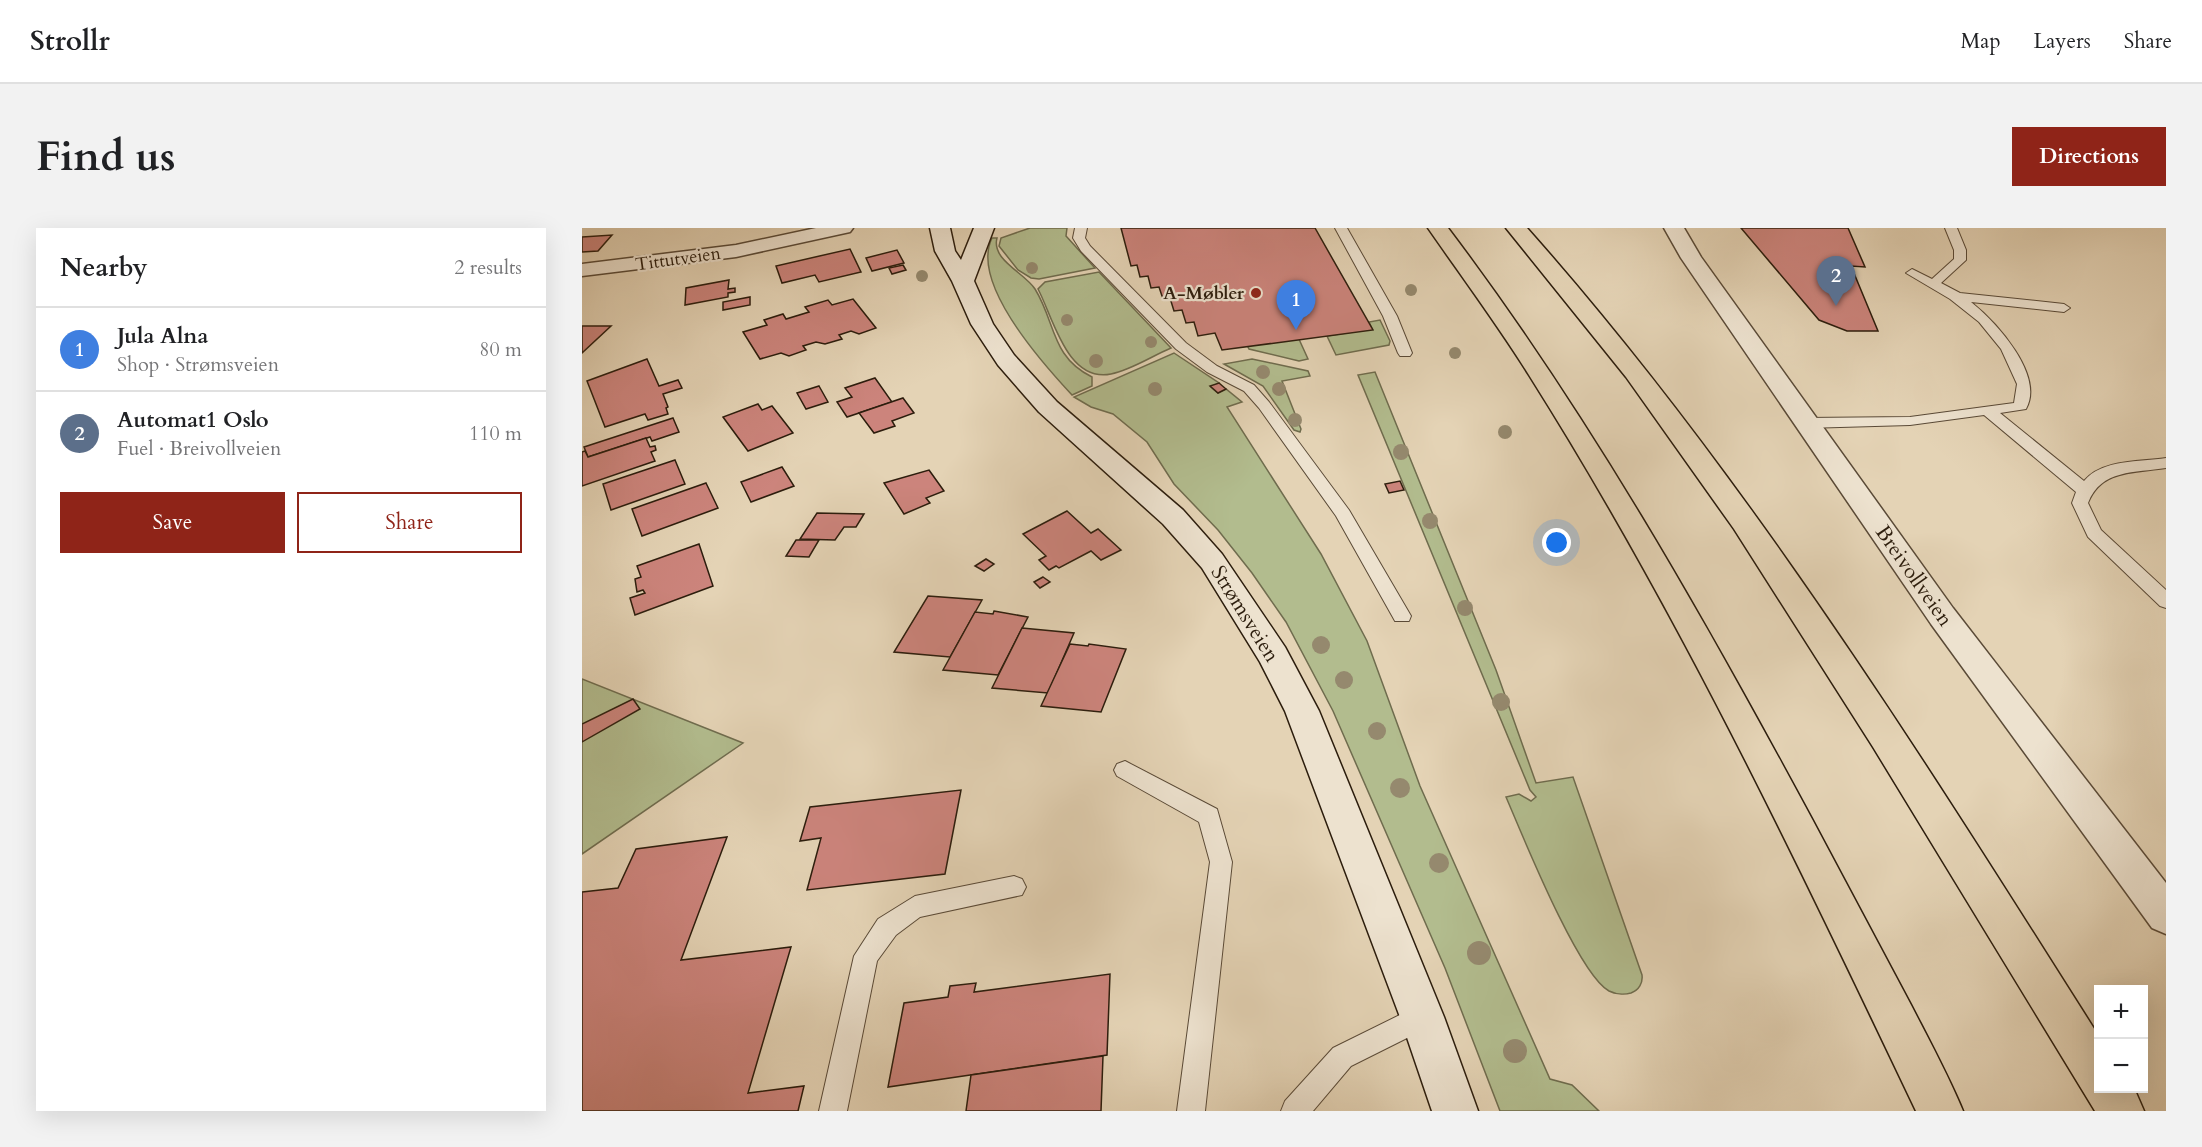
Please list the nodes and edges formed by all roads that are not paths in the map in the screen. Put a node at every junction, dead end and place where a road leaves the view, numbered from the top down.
1 (843, 228) edge
2 (940, 228) edge
3 (984, 228) edge
4 (1081, 228) edge
5 (1341, 228) edge
6 (1438, 228) edge
7 (1516, 228) edge
8 (1674, 228) edge
9 (1952, 228) edge
10 (721, 236) dead end
11 (736, 251) junction
12 (582, 270) edge
13 (1912, 273) dead end
14 (963, 281) junction
15 (1933, 284) junction
16 (1957, 297) junction
17 (2064, 308) dead end
18 (1406, 353) dead end
19 (1987, 410) junction
20 (1805, 423) junction
21 (2166, 464) edge
22 (2083, 489) junction
23 (2166, 602) edge
24 (1402, 616) dead end
25 (1125, 770) dead end
26 (1014, 887) dead end
27 (2164, 909) edge
28 (1422, 1017) junction
29 (2094, 1070) edge
30 (2110, 1093) edge
31 (833, 1111) edge
32 (1191, 1111) edge
33 (1295, 1111) edge
34 (1455, 1111) edge
35 (1940, 1111) edge
36 (2121, 1111) edge

1 - 11 main road, Tittutveien
2 - 14 main road, Strømsveien
3 - 14 main road
4 - 24 lane
5 - 18 lane
6 - 35 highway
7 - 29 highway
8 - 20 main road, Breivollveien
9 - 15 lane
10 - 11 main road
11 - 12 main road, Tittutveien
13 - 15 lane
14 - 28 main road, Strømsveien
15 - 16 lane
16 - 17 lane
16 - 19 lane
19 - 20 lane
19 - 22 lane
20 - 27 main road, Breivollveien
21 - 22 lane
22 - 23 lane
25 - 32 lane
26 - 31 lane
28 - 33 lane
28 - 34 main road, Strømsveien
30 - 36 highway

